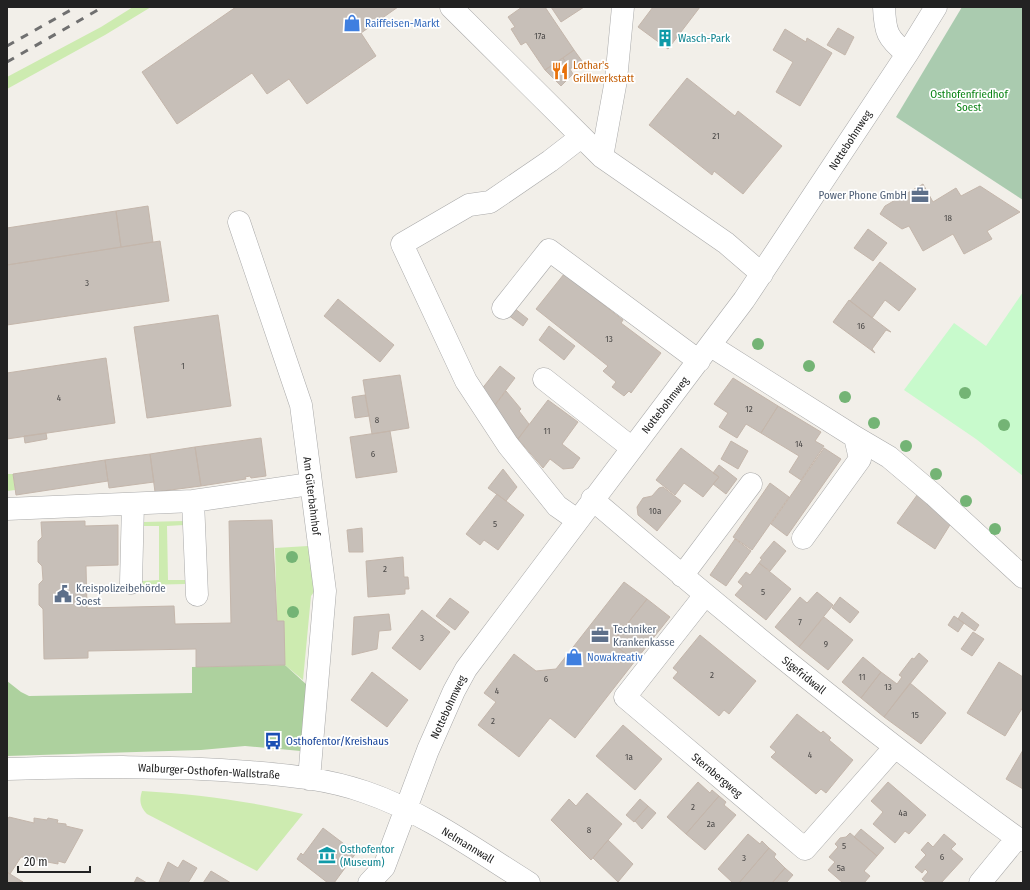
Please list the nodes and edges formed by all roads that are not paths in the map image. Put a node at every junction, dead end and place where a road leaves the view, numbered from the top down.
1 (452, 7) edge
2 (623, 7) edge
3 (884, 7) edge
4 (936, 7) edge
5 (907, 54) junction
6 (581, 137) junction
7 (602, 157) junction
8 (239, 222) dead end
9 (762, 274) junction
10 (503, 308) dead end
11 (705, 353) junction
12 (544, 379) dead end
13 (855, 436) junction
14 (632, 448) junction
15 (310, 484) junction
16 (751, 484) dead end
17 (592, 499) junction
18 (193, 501) junction
19 (133, 504) junction
20 (7, 509) edge
21 (577, 520) junction
22 (803, 538) dead end
23 (682, 576) junction
24 (1023, 577) edge
25 (130, 583) dead end
26 (197, 595) dead end
27 (705, 595) junction
28 (894, 748) junction
29 (7, 769) edge
30 (308, 779) junction
31 (407, 809) junction
32 (1020, 839) edge
33 (369, 883) edge
34 (529, 883) edge
35 (980, 883) edge

1 - 6 street
2 - 7 street
3 - 5 street
4 - 5 street, Nottebohmweg
5 - 9 street, Nottebohmweg
6 - 7 street
6 - 21 street
7 - 9 street
8 - 15 street, Am Güterbahnhof
9 - 11 street, Nottebohmweg
10 - 11 street
11 - 13 street
11 - 14 street, Nottebohmweg
12 - 14 street
13 - 22 street
13 - 24 street
14 - 17 street, Nottebohmweg
15 - 18 street
15 - 30 street, Am Güterbahnhof
16 - 23 street
17 - 21 street, Nottebohmweg
17 - 23 street, Sigefridwall
18 - 19 street
18 - 26 street
19 - 20 street
19 - 25 street
21 - 31 street, Nottebohmweg
23 - 27 street, Sigefridwall
27 - 28 street, Sigefridwall
27 - 28 street, Sternbergweg
28 - 32 street, Sigefridwall
29 - 30 street, Walburger-Osthofen-Wallstraße
30 - 31 street, Walburger-Osthofen-Wallstraße
31 - 33 street, Nottebohmweg
31 - 34 street, Nelmannwall
32 - 35 street

